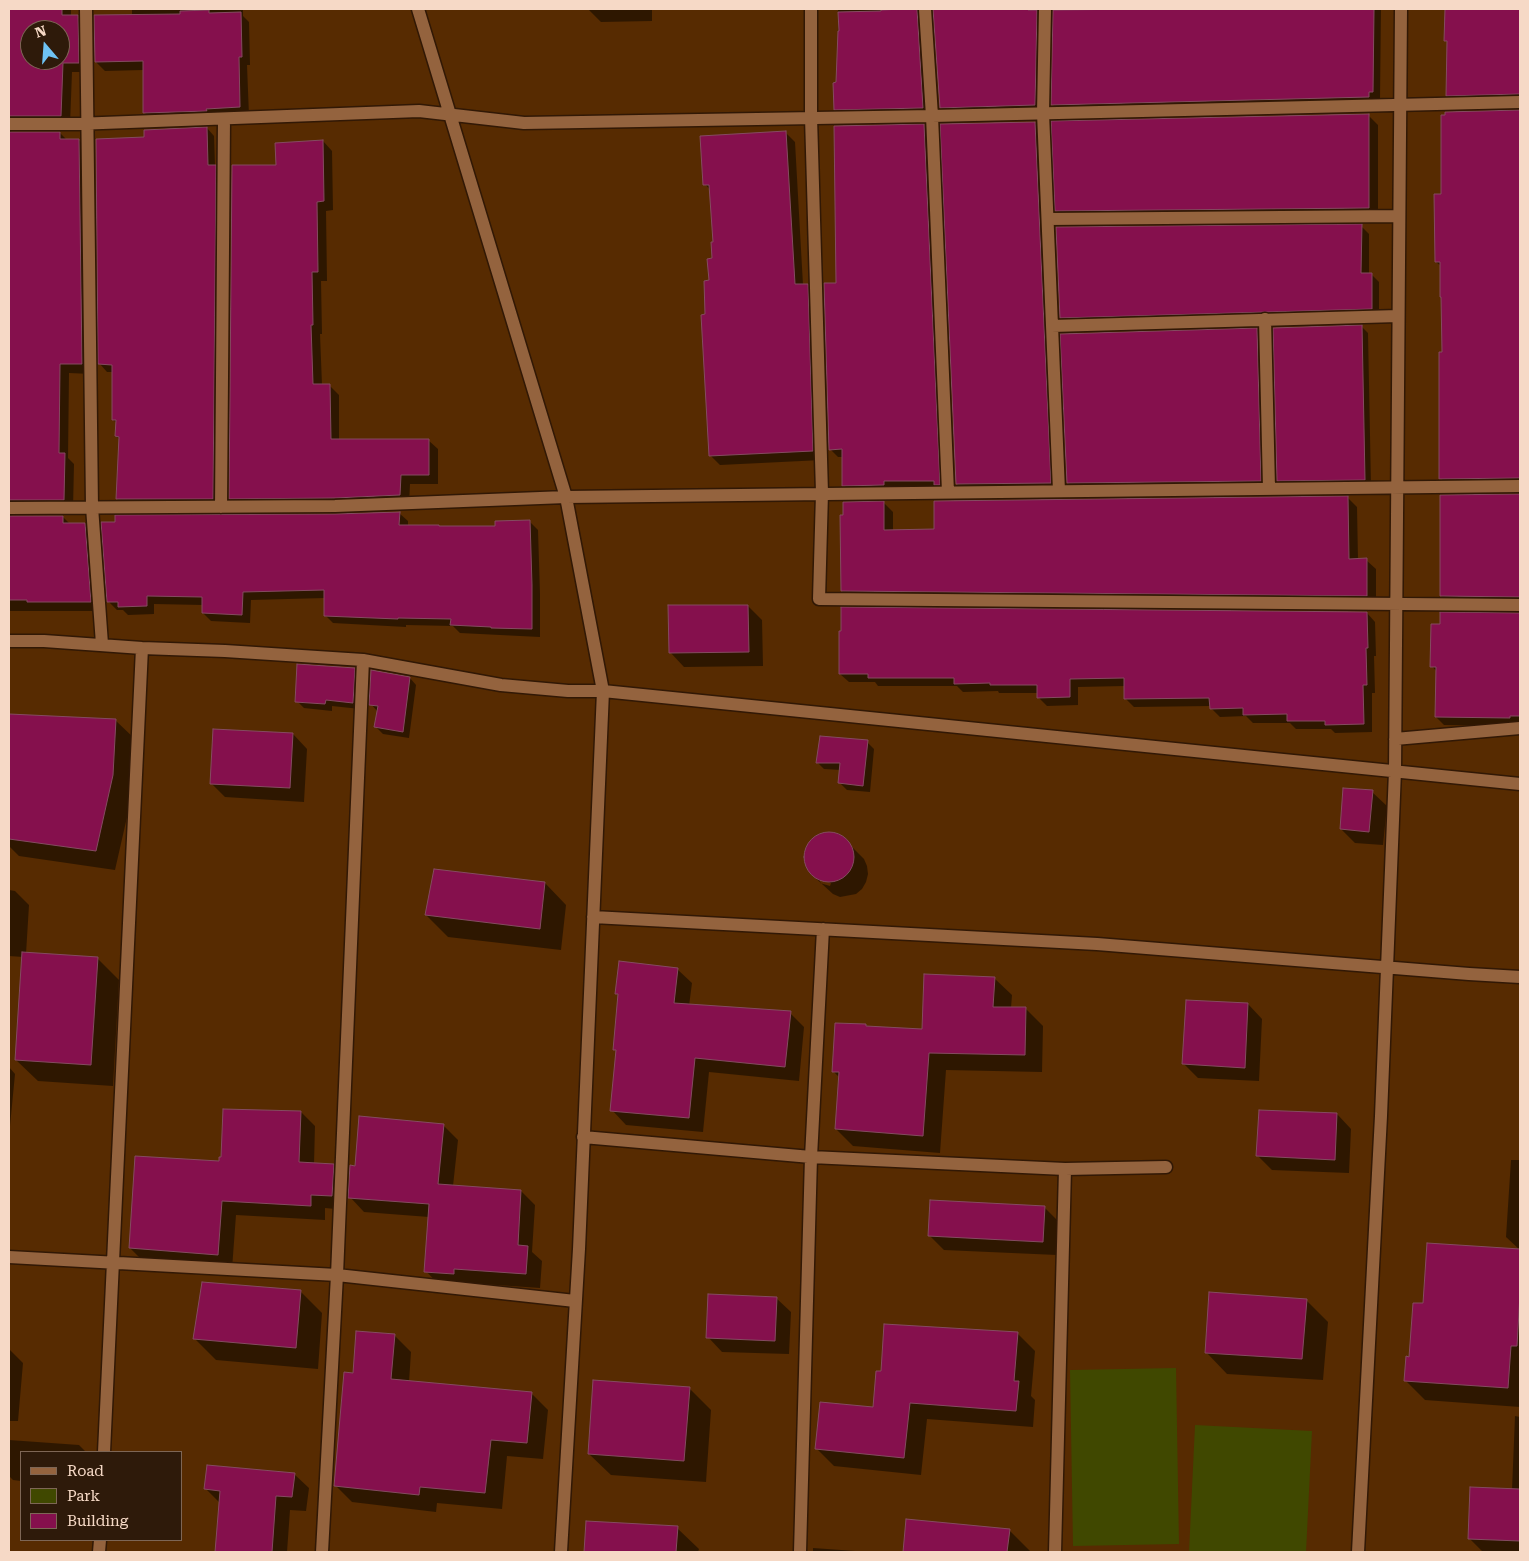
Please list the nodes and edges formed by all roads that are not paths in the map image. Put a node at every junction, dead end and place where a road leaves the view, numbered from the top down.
1 (86, 9) edge
2 (418, 9) edge
3 (811, 9) edge
4 (925, 9) edge
5 (1045, 9) edge
6 (1401, 9) edge
7 (1520, 102) edge
8 (1400, 106) junction
9 (1043, 113) junction
10 (450, 114) junction
11 (932, 116) junction
12 (811, 117) junction
13 (224, 119) junction
14 (9, 124) edge
15 (88, 124) junction
16 (1399, 216) junction
17 (1048, 219) junction
18 (1398, 316) junction
19 (1265, 320) junction
20 (1052, 326) junction
21 (1520, 486) edge
22 (1397, 487) junction
23 (1269, 488) junction
24 (1059, 491) junction
25 (948, 492) junction
26 (822, 493) junction
27 (566, 497) junction
28 (92, 507) junction
29 (221, 507) junction
30 (9, 508) edge
31 (1396, 605) junction
32 (1520, 605) edge
33 (9, 641) edge
34 (102, 644) junction
35 (142, 648) junction
36 (363, 660) junction
37 (603, 691) junction
38 (1520, 728) edge
39 (1395, 739) junction
40 (1395, 771) junction
41 (1520, 784) edge
42 (592, 917) junction
43 (823, 930) junction
44 (1387, 968) junction
45 (1520, 977) edge
46 (583, 1138) junction
47 (811, 1157) junction
48 (1166, 1167) dead end
49 (1065, 1169) junction
50 (9, 1257) edge
51 (113, 1262) junction
52 (337, 1275) junction
53 (575, 1300) junction
54 (104, 1451) edge
55 (322, 1552) edge
56 (561, 1552) edge
57 (800, 1552) edge
58 (1056, 1552) edge
59 (1358, 1552) edge

1 - 15 street
2 - 10 street
3 - 12 street
4 - 11 street
5 - 9 street
6 - 8 street
7 - 8 street
8 - 9 street
8 - 16 street
9 - 11 street
9 - 17 street
10 - 12 street
10 - 13 street
10 - 27 street
11 - 12 street
11 - 25 street
12 - 26 street
13 - 15 street
13 - 29 street
14 - 15 street
15 - 28 street
16 - 17 street
16 - 18 street
17 - 20 street
18 - 19 street
18 - 22 street
19 - 20 street
19 - 23 street
20 - 24 street
21 - 22 street
22 - 23 street
22 - 31 street
23 - 24 street
24 - 25 street
25 - 26 street
26 - 27 street
26 - 31 street
27 - 29 street
27 - 37 street
28 - 29 street
28 - 30 street
28 - 34 street
31 - 32 street
31 - 39 street
33 - 34 street
34 - 35 street
35 - 36 street
35 - 51 street
36 - 37 street
36 - 52 street
37 - 40 street
37 - 42 street
38 - 39 street
39 - 40 street
40 - 41 street
40 - 44 street
42 - 43 street
42 - 46 street
43 - 44 street
43 - 47 street
44 - 45 street
44 - 59 street
46 - 47 street
46 - 53 street
47 - 49 street
47 - 57 street
48 - 49 street
49 - 58 street
50 - 51 street
51 - 52 street
51 - 54 street
52 - 53 street
52 - 55 street
53 - 56 street

